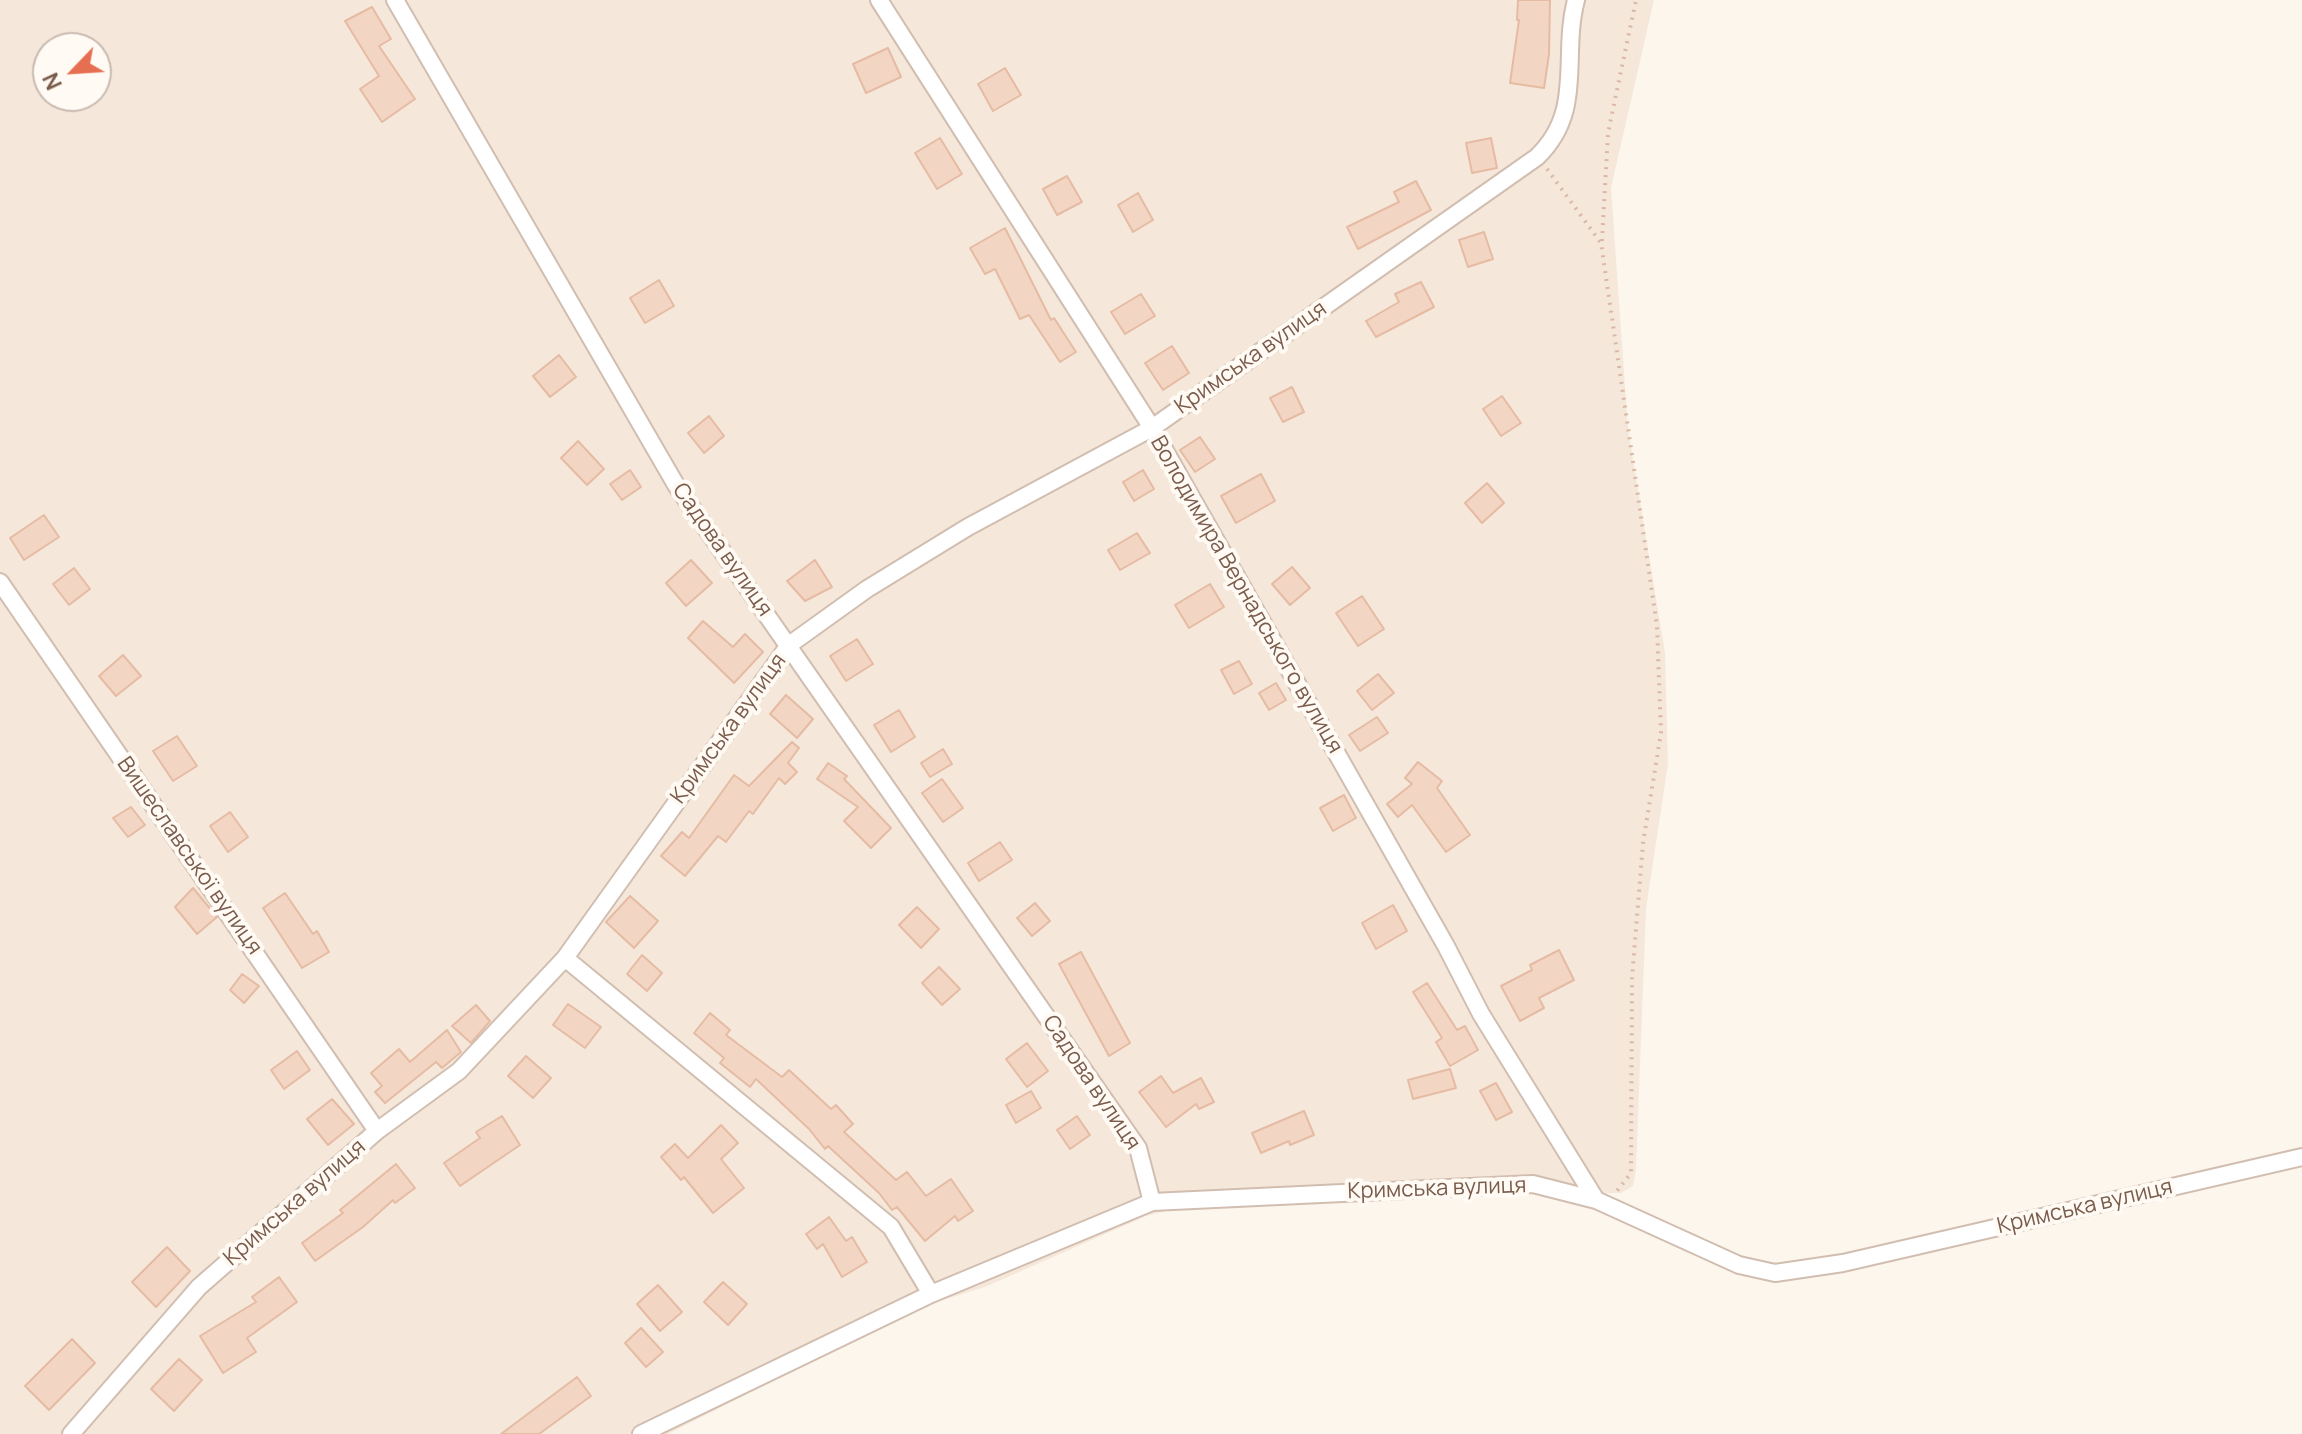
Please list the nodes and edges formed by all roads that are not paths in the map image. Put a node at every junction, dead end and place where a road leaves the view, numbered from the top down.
1 (395, 0) edge
2 (879, 0) edge
3 (1576, 0) edge
4 (1152, 428) junction
5 (0, 582) edge
6 (789, 645) junction
7 (565, 958) junction
8 (377, 1131) junction
9 (2302, 1157) edge
10 (1596, 1200) junction
11 (1152, 1202) junction
12 (931, 1294) junction
13 (71, 1434) edge
14 (641, 1434) edge

1 - 6 street, Садова вулиця
2 - 4 street, Володимира Вернадського вулиця
3 - 4 street, Кримська вулиця
4 - 6 street, Кримська вулиця
4 - 10 street, Володимира Вернадського вулиця
5 - 8 street, Вишеславської вулиця
6 - 7 street, Кримська вулиця
6 - 11 street, Садова вулиця
7 - 8 street, Кримська вулиця
7 - 12 street
8 - 13 street, Кримська вулиця
9 - 10 street, Кримська вулиця
10 - 11 street, Кримська вулиця
11 - 12 street, Кримська вулиця
12 - 14 street, Кримська вулиця

